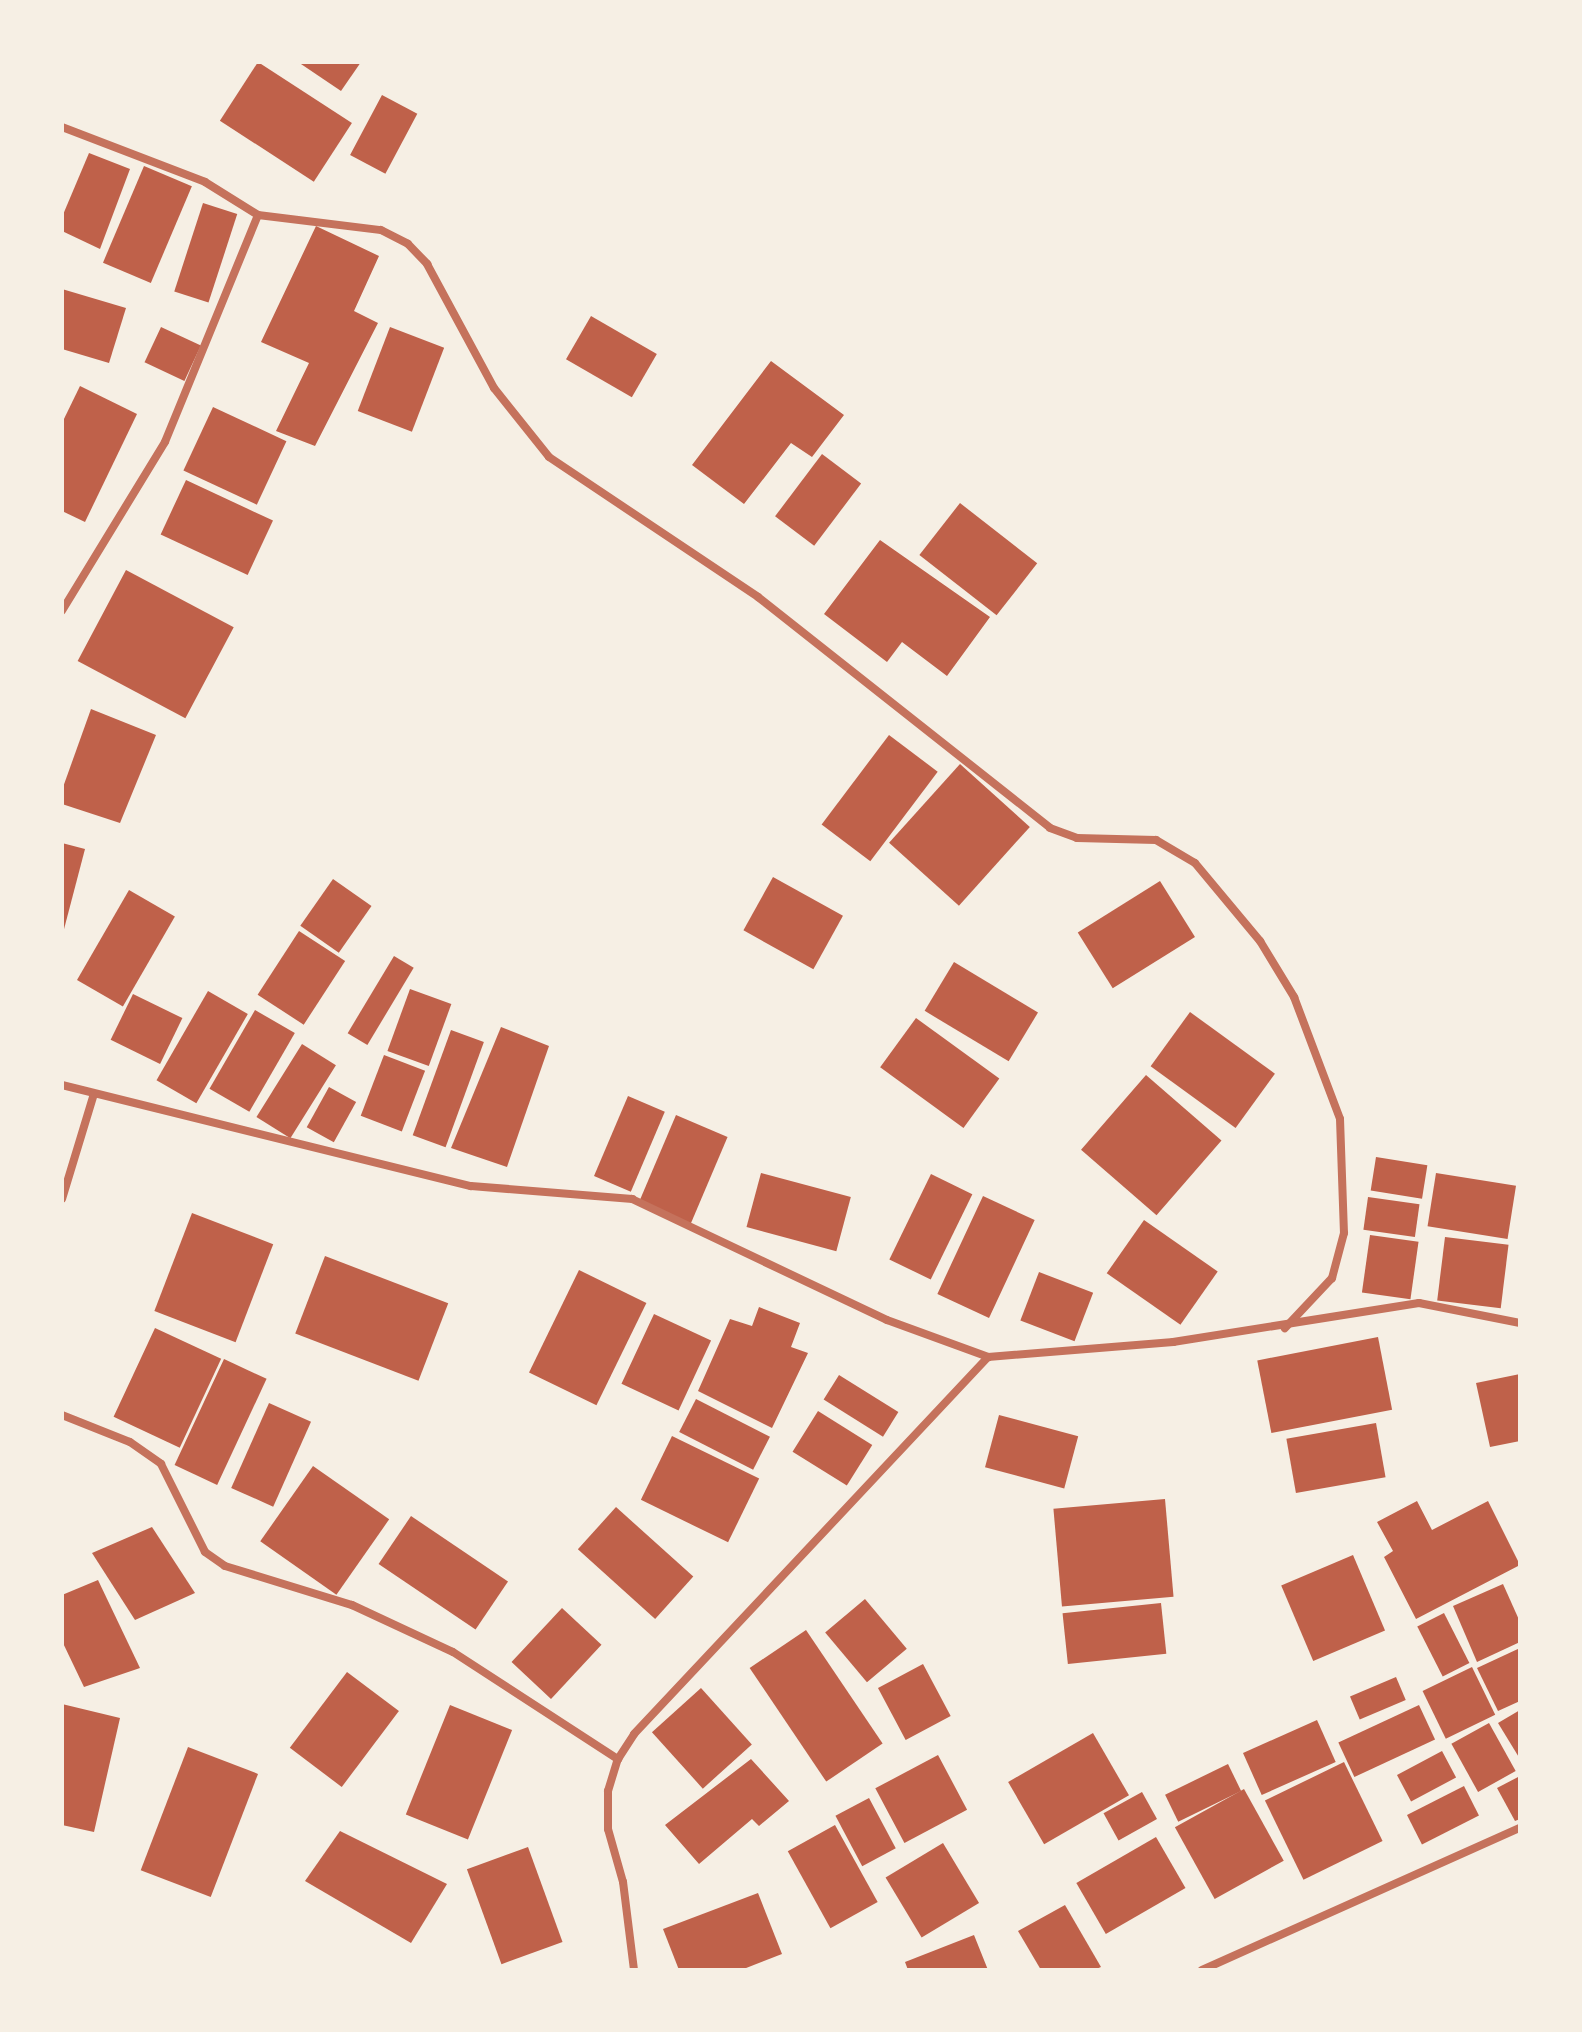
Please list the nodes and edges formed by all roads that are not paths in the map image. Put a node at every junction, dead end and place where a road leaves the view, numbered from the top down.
1 (62, 127) edge
2 (258, 215) junction
3 (62, 611) edge
4 (62, 1085) edge
5 (94, 1094) junction
6 (62, 1199) edge
7 (1520, 1323) edge
8 (1285, 1328) junction
9 (988, 1357) junction
10 (62, 1415) edge
11 (618, 1759) junction
12 (1520, 1828) edge
13 (634, 1970) edge
14 (1202, 1970) edge

1 - 2 street
2 - 3 street
2 - 8 street
4 - 5 street
5 - 6 street
5 - 9 street
7 - 8 street
8 - 9 street
9 - 11 street
10 - 11 street
11 - 13 street
12 - 14 street

